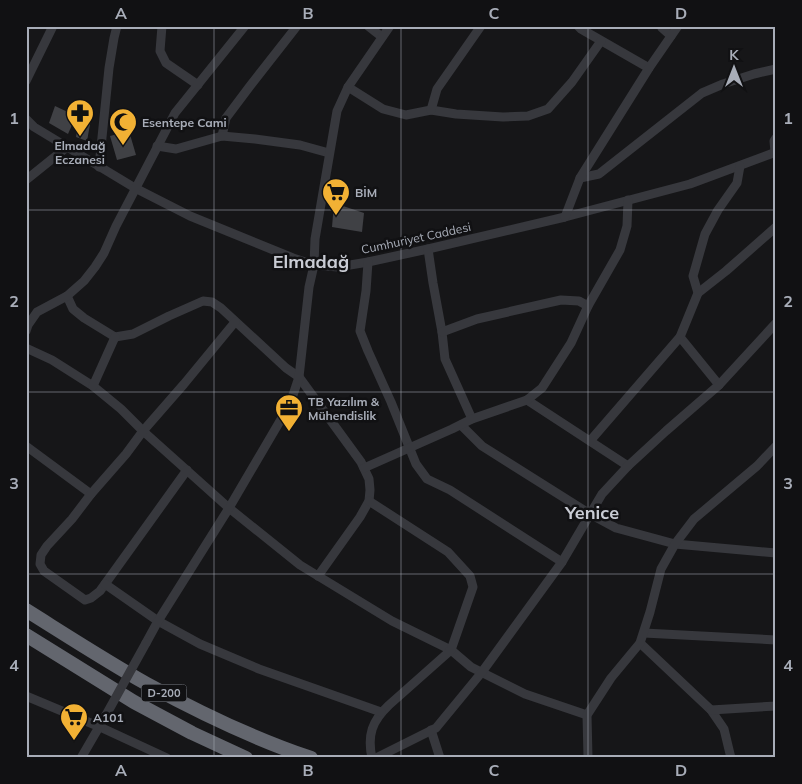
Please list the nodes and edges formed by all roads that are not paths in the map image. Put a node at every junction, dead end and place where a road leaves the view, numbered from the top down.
1 (53, 26) edge
2 (117, 26) edge
3 (162, 26) edge
4 (245, 26) edge
5 (297, 26) edge
6 (368, 26) edge
7 (390, 26) edge
8 (481, 26) edge
9 (578, 26) edge
10 (661, 26) edge
11 (678, 26) edge
12 (671, 36) junction
13 (382, 38) junction
14 (601, 41) junction
15 (649, 68) junction
16 (776, 69) edge
17 (26, 81) edge
18 (198, 85) junction
19 (348, 87) junction
20 (431, 110) junction
21 (26, 119) edge
22 (222, 136) junction
23 (776, 138) edge
24 (157, 146) junction
25 (67, 147) junction
26 (775, 152) edge
27 (330, 153) junction
28 (740, 166) junction
29 (99, 167) junction
30 (580, 178) junction
31 (26, 180) edge
32 (135, 188) junction
33 (628, 200) junction
34 (565, 217) junction
35 (776, 227) edge
36 (428, 249) junction
37 (368, 262) junction
38 (314, 265) junction
39 (698, 292) junction
40 (68, 296) junction
41 (588, 306) junction
42 (235, 322) junction
43 (776, 323) edge
44 (26, 331) edge
45 (442, 332) junction
46 (115, 337) junction
47 (680, 337) junction
48 (26, 348) edge
49 (299, 376) junction
50 (719, 385) junction
51 (93, 386) junction
52 (527, 400) junction
53 (472, 419) junction
54 (461, 425) junction
55 (143, 431) junction
56 (590, 441) junction
57 (26, 446) edge
58 (776, 446) edge
59 (410, 448) junction
60 (628, 466) junction
61 (364, 468) junction
62 (187, 470) junction
63 (91, 494) junction
64 (369, 501) junction
65 (229, 508) junction
66 (590, 514) junction
67 (675, 544) junction
68 (776, 553) edge
69 (562, 562) junction
70 (318, 576) junction
71 (105, 584) junction
72 (26, 610) edge
73 (158, 621) junction
74 (644, 633) junction
75 (26, 634) edge
76 (776, 640) edge
77 (640, 643) junction
78 (451, 650) junction
79 (482, 672) junction
80 (26, 696) edge
81 (776, 706) edge
82 (711, 710) junction
83 (381, 712) junction
84 (587, 716) junction
85 (100, 727) junction
86 (431, 730) junction
87 (81, 758) edge
88 (167, 758) edge
89 (246, 758) edge
90 (311, 758) edge
91 (372, 758) edge
92 (376, 758) edge
93 (440, 758) edge
94 (588, 758) edge
95 (731, 758) edge

1 - 17 street
2 - 29 street
3 - 18 street
4 - 18 street
5 - 22 street
6 - 13 street
7 - 13 street
8 - 20 street
9 - 14 street
10 - 12 street
11 - 12 street
12 - 15 street
13 - 19 street
14 - 15 street
14 - 20 street
15 - 30 street
16 - 30 street
18 - 24 street
19 - 20 street
19 - 27 street
21 - 25 street, Cumhuriyet Caddesi
22 - 24 street
22 - 27 street
23 - 26 street
24 - 32 street
25 - 29 street, Cumhuriyet Caddesi
25 - 31 street
26 - 28 street, Cumhuriyet Caddesi
27 - 38 street
28 - 33 street, Cumhuriyet Caddesi
28 - 39 street
29 - 32 street, Cumhuriyet Caddesi
30 - 34 street
32 - 38 street, Cumhuriyet Caddesi
32 - 40 street
33 - 34 street, Cumhuriyet Caddesi
33 - 41 street
34 - 36 street, Cumhuriyet Caddesi
35 - 39 street
36 - 37 street, Cumhuriyet Caddesi
36 - 45 street
37 - 38 street, Cumhuriyet Caddesi
37 - 59 street
38 - 49 street
39 - 47 street
40 - 44 street
40 - 46 street
41 - 45 street
41 - 52 street
42 - 46 street
42 - 49 street
42 - 55 street
43 - 50 street
45 - 53 street
46 - 51 street
47 - 50 street
47 - 56 street
48 - 51 street
49 - 61 street
49 - 65 street
50 - 60 street
51 - 55 street
52 - 53 street
52 - 56 street
53 - 54 street
54 - 59 street
54 - 66 street
55 - 62 street
55 - 63 street
56 - 60 street
57 - 63 street
58 - 67 street
59 - 61 street
59 - 69 street
60 - 66 street
61 - 64 street
62 - 65 street
62 - 71 street
63 - 71 street
64 - 70 street
64 - 78 street
65 - 70 street
65 - 73 street
66 - 67 street
66 - 69 street
67 - 68 street
67 - 74 street
69 - 79 street
70 - 78 street
71 - 73 street
72 - 90 highway, D-200
73 - 83 street
73 - 85 street, bridge
74 - 76 street
74 - 77 street
75 - 89 highway, D-200
77 - 82 street
77 - 84 street
78 - 79 street
78 - 83 street
79 - 84 street
79 - 86 street
80 - 85 street
81 - 82 street
82 - 95 street
83 - 91 street
84 - 94 street
85 - 87 street
85 - 88 street
86 - 92 street
86 - 93 street

